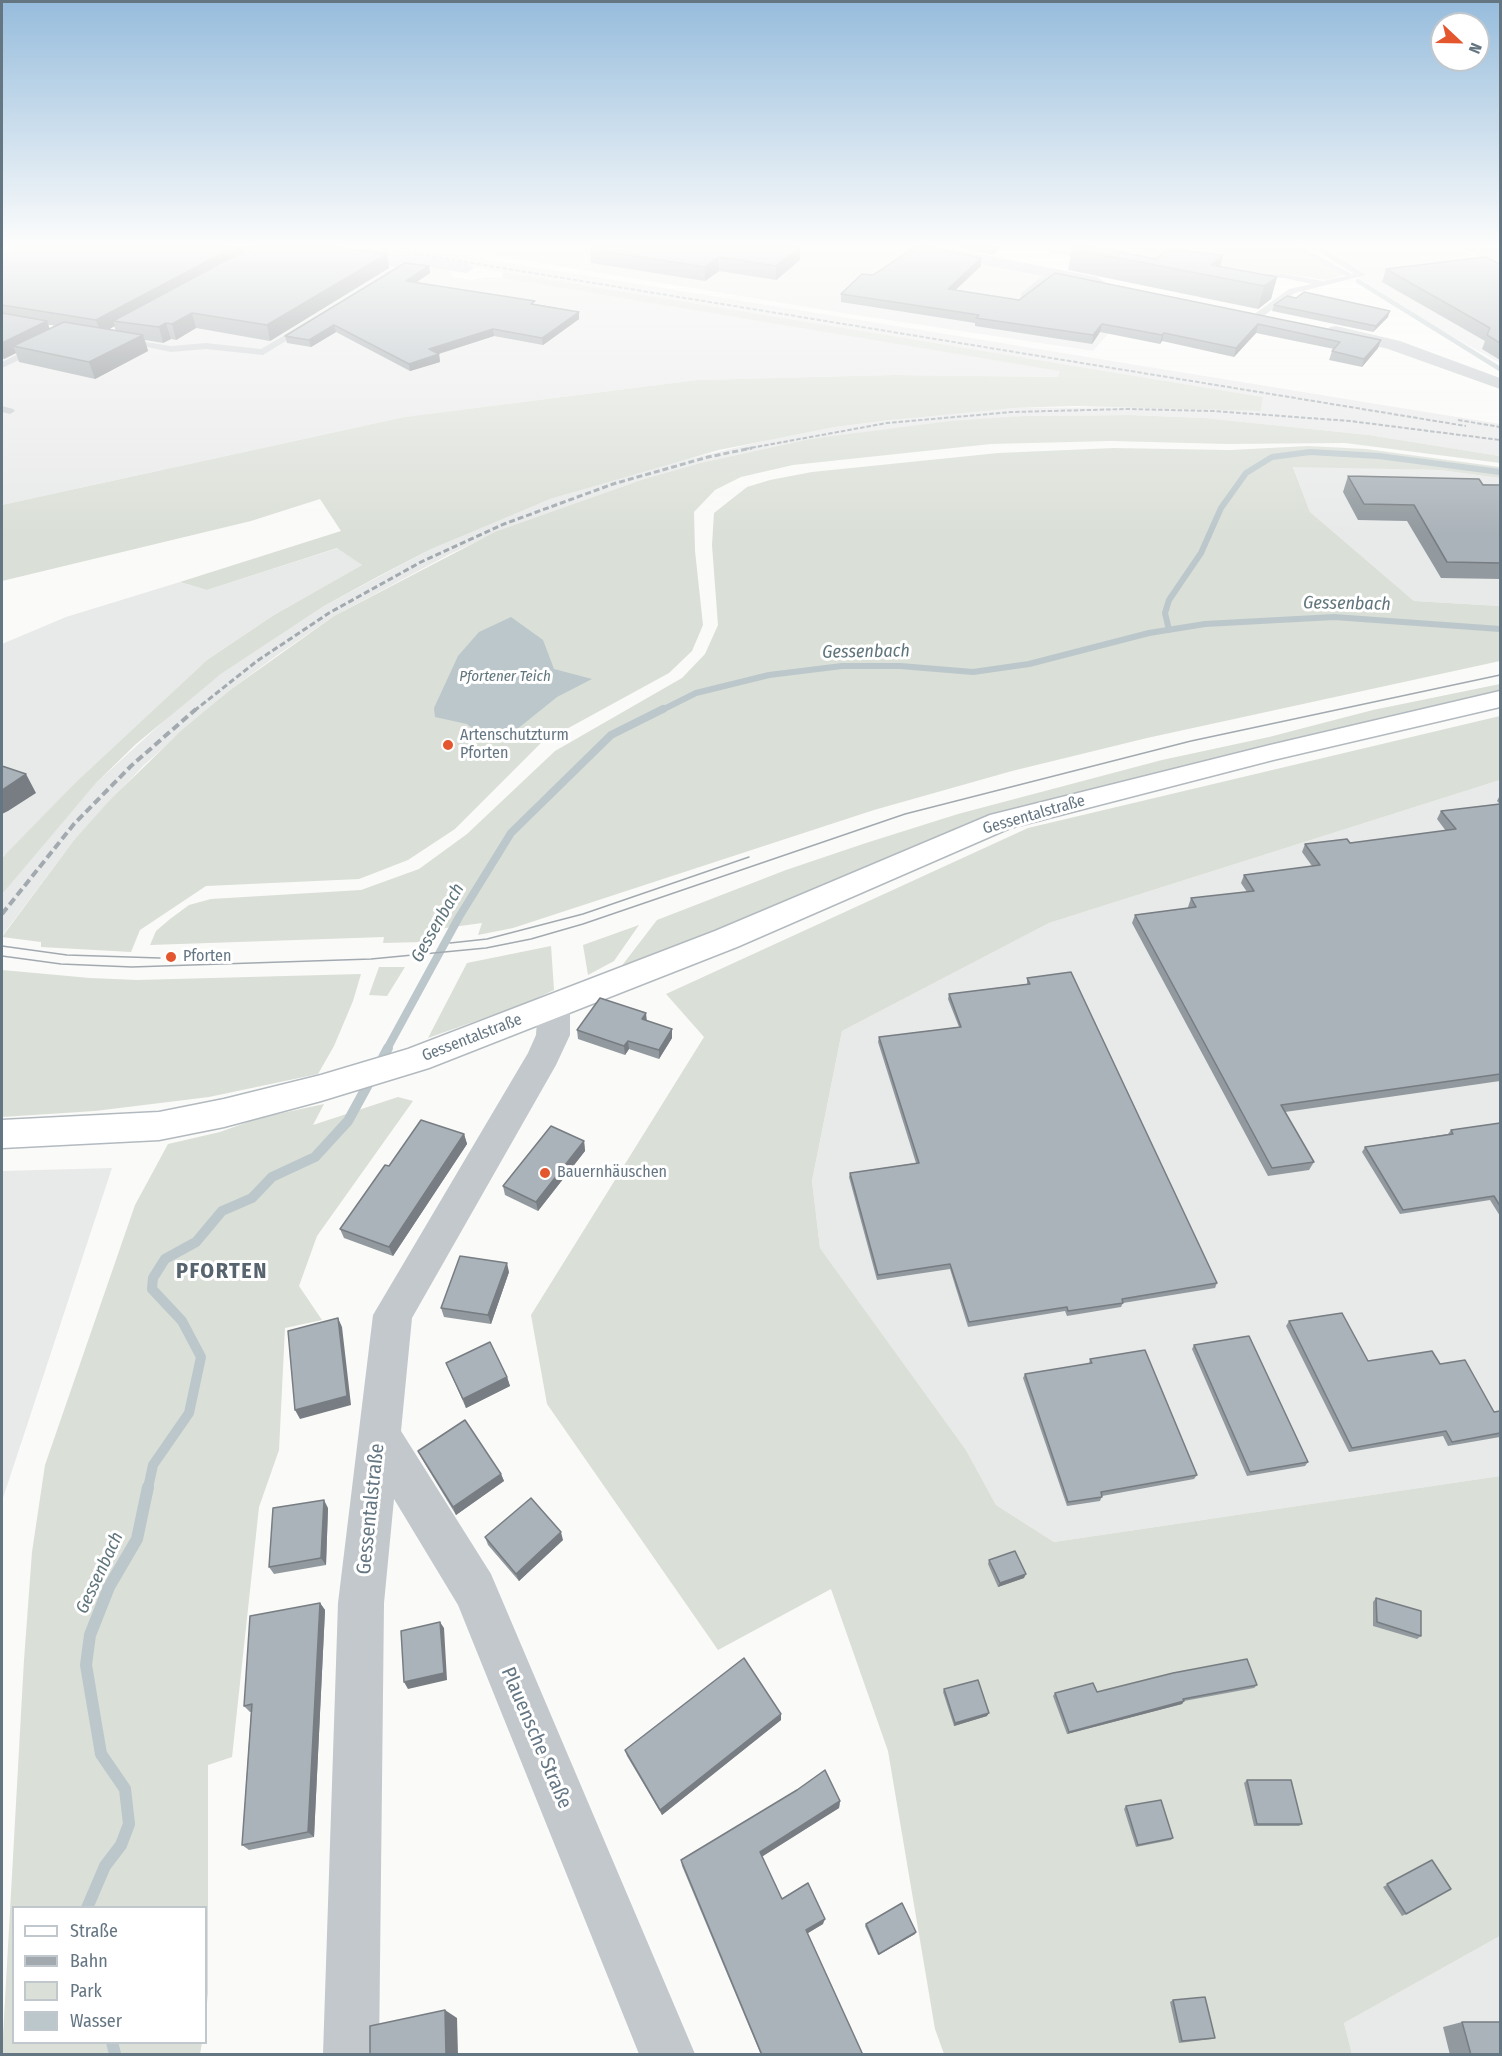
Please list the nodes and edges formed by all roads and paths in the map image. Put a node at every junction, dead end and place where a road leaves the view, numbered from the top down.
1 (47, 343) edge
2 (133, 343) edge
3 (278, 343) edge
4 (1385, 343) edge
5 (2, 365) edge
6 (1500, 384) edge
7 (1500, 699) edge
8 (554, 1006) junction
9 (2, 1134) edge
10 (380, 1434) junction
11 (351, 2055) edge
12 (667, 2055) edge

1 - 5 lane
2 - 3 lane
4 - 6 street
7 - 8 main road, Gessentalstraße
8 - 9 main road, Gessentalstraße
8 - 10 street, Gessentalstraße
10 - 11 street, Gessentalstraße
10 - 12 street, Plauensche Straße

